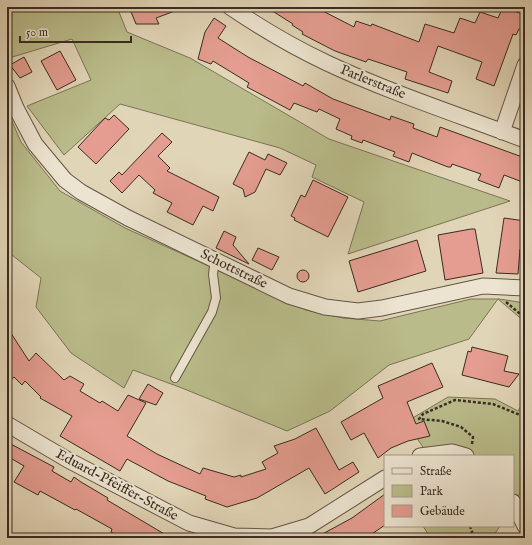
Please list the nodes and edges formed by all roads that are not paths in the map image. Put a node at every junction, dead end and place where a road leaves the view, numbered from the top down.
1 (230, 7) edge
2 (525, 65) edge
3 (7, 86) edge
4 (502, 132) junction
5 (525, 140) edge
6 (215, 260) junction
7 (525, 288) edge
8 (176, 378) dead end
9 (7, 424) edge
10 (469, 453) edge
11 (422, 455) edge
12 (384, 479) edge
13 (514, 504) edge
14 (525, 526) edge

1 - 4 street, Parlerstraße
2 - 4 street
3 - 6 street, Schottstraße
4 - 5 street, Parlerstraße
6 - 7 street, Schottstraße
6 - 8 lane
9 - 12 street, Eduard-Pfeiffer-Straße
10 - 11 street
13 - 14 street

